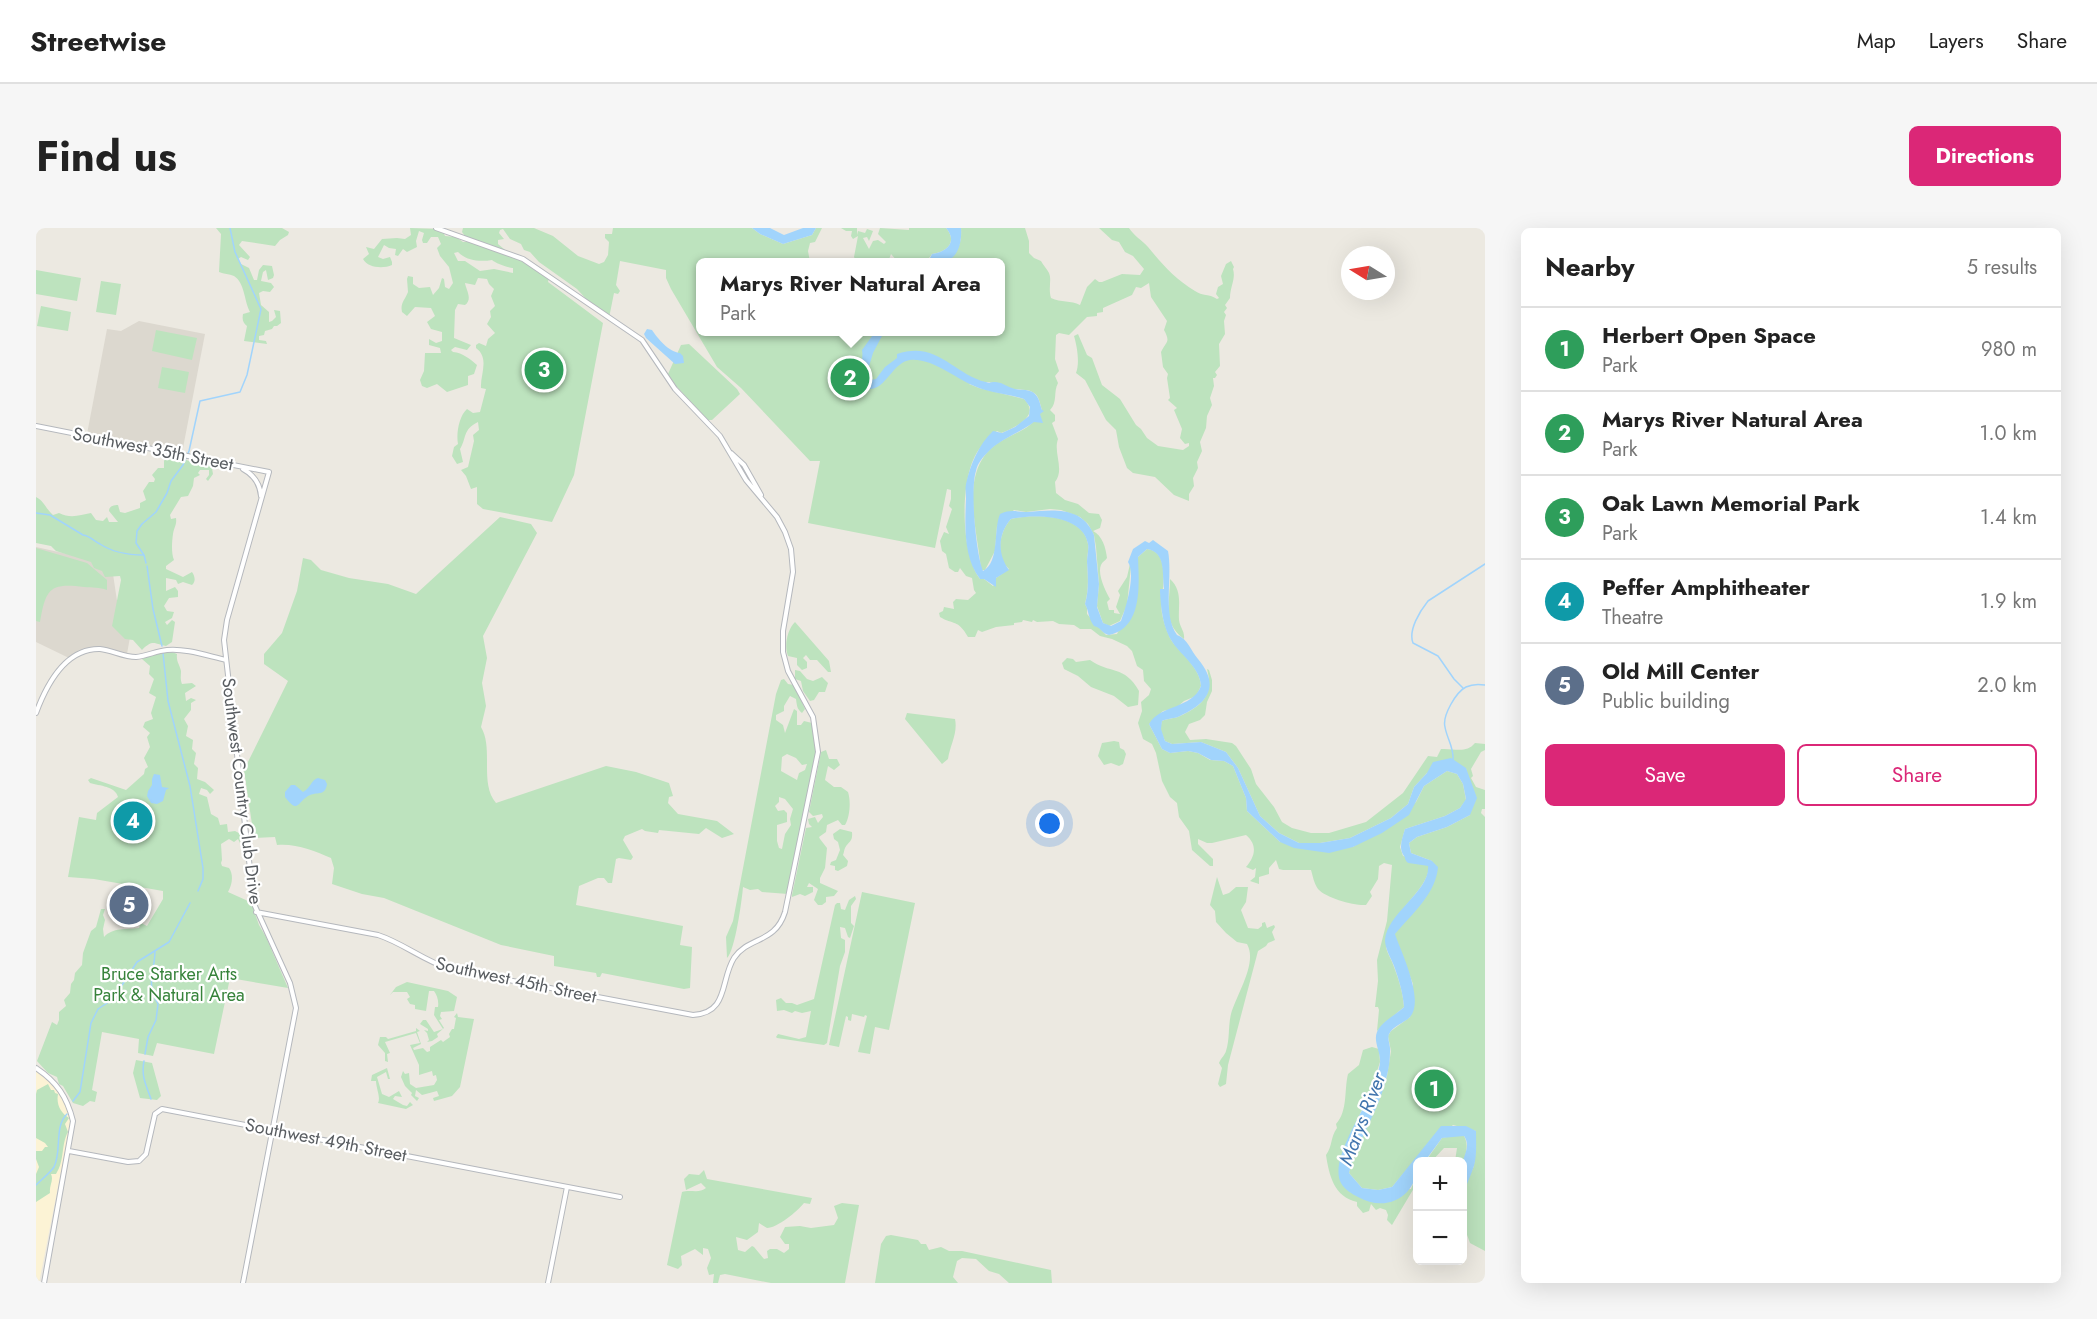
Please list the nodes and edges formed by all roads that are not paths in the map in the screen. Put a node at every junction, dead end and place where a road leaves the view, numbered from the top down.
1 (436, 228) edge
2 (36, 426) edge
3 (237, 466) junction
4 (269, 472) joint
5 (261, 500) junction
6 (226, 660) junction
7 (36, 714) edge
8 (256, 912) junction
9 (36, 1068) edge
10 (272, 1130) junction
11 (69, 1151) junction
12 (567, 1186) junction
13 (620, 1197) dead end
14 (45, 1283) edge
15 (243, 1283) edge
16 (548, 1283) edge

1 - 8 street, Southwest 45th Street
2 - 3 street, Southwest 35th Street
3 - 4 street, Southwest 35th Street
3 - 5 street
4 - 5 street, Southwest Country Club Drive
5 - 6 street, Southwest Country Club Drive
6 - 7 street
6 - 8 street, Southwest Country Club Drive
8 - 10 street, Southwest Country Club Drive
9 - 11 street
10 - 11 street, Southwest 49th Street
10 - 12 street, Southwest 49th Street
10 - 15 street, Southwest Country Club Drive
11 - 14 street
12 - 13 street, Southwest 49th Street
12 - 16 street

